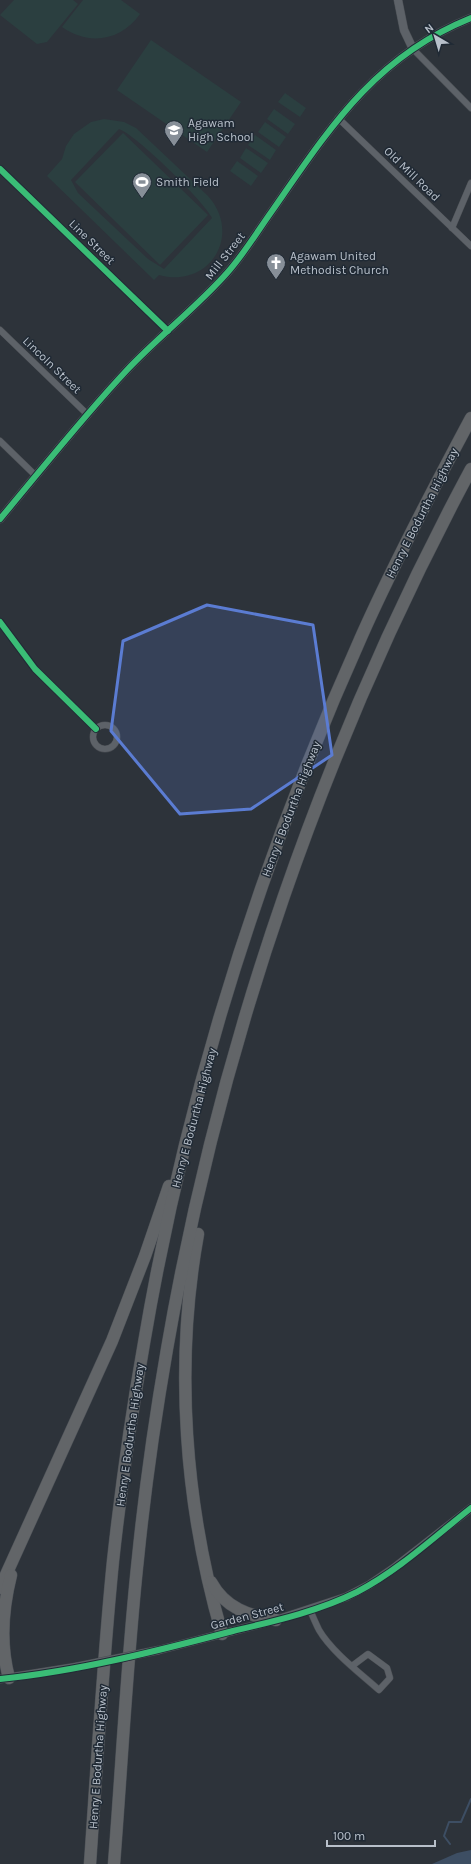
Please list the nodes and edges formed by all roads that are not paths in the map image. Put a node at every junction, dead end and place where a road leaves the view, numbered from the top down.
1 (398, 0) edge
2 (471, 18) edge
3 (413, 49) junction
4 (471, 108) edge
5 (338, 118) junction
6 (0, 169) edge
7 (471, 183) edge
8 (452, 228) junction
9 (471, 246) edge
10 (0, 330) edge
11 (168, 331) junction
12 (88, 415) junction
13 (471, 418) edge
14 (0, 441) edge
15 (471, 469) edge
16 (36, 476) junction
17 (0, 519) edge
18 (0, 622) edge
19 (96, 729) dead end
20 (233, 1063) junction
21 (196, 1110) junction
22 (471, 1508) edge
23 (25, 1534) junction
24 (203, 1560) junction
25 (0, 1588) edge
26 (310, 1610) junction
27 (276, 1620) junction
28 (222, 1634) junction
29 (352, 1666) junction
30 (4, 1679) edge
31 (90, 1864) edge
32 (114, 1864) edge

1 - 3 street
2 - 3 street, Mill Street
3 - 4 street
3 - 5 street, Mill Street
5 - 8 street, Old Mill Road
5 - 11 street, Mill Street
6 - 11 street, Line Street
7 - 8 street
8 - 9 street, Old Mill Road
10 - 12 street, Lincoln Street
11 - 12 street, Mill Street
12 - 16 street, Mill Street
13 - 21 highway, Henry E Bodurtha Highway
14 - 16 street
15 - 20 highway, Henry E Bodurtha Highway
16 - 17 street, Mill Street
18 - 19 street
20 - 24 highway
20 - 32 highway, Henry E Bodurtha Highway
21 - 23 highway
21 - 31 highway, Henry E Bodurtha Highway
22 - 26 street, Garden Street
23 - 25 highway
23 - 30 highway
24 - 27 highway
24 - 28 highway
26 - 27 street, Garden Street
26 - 29 street
27 - 28 street, Garden Street
28 - 30 street, Garden Street, bridge
29 - 29 street

